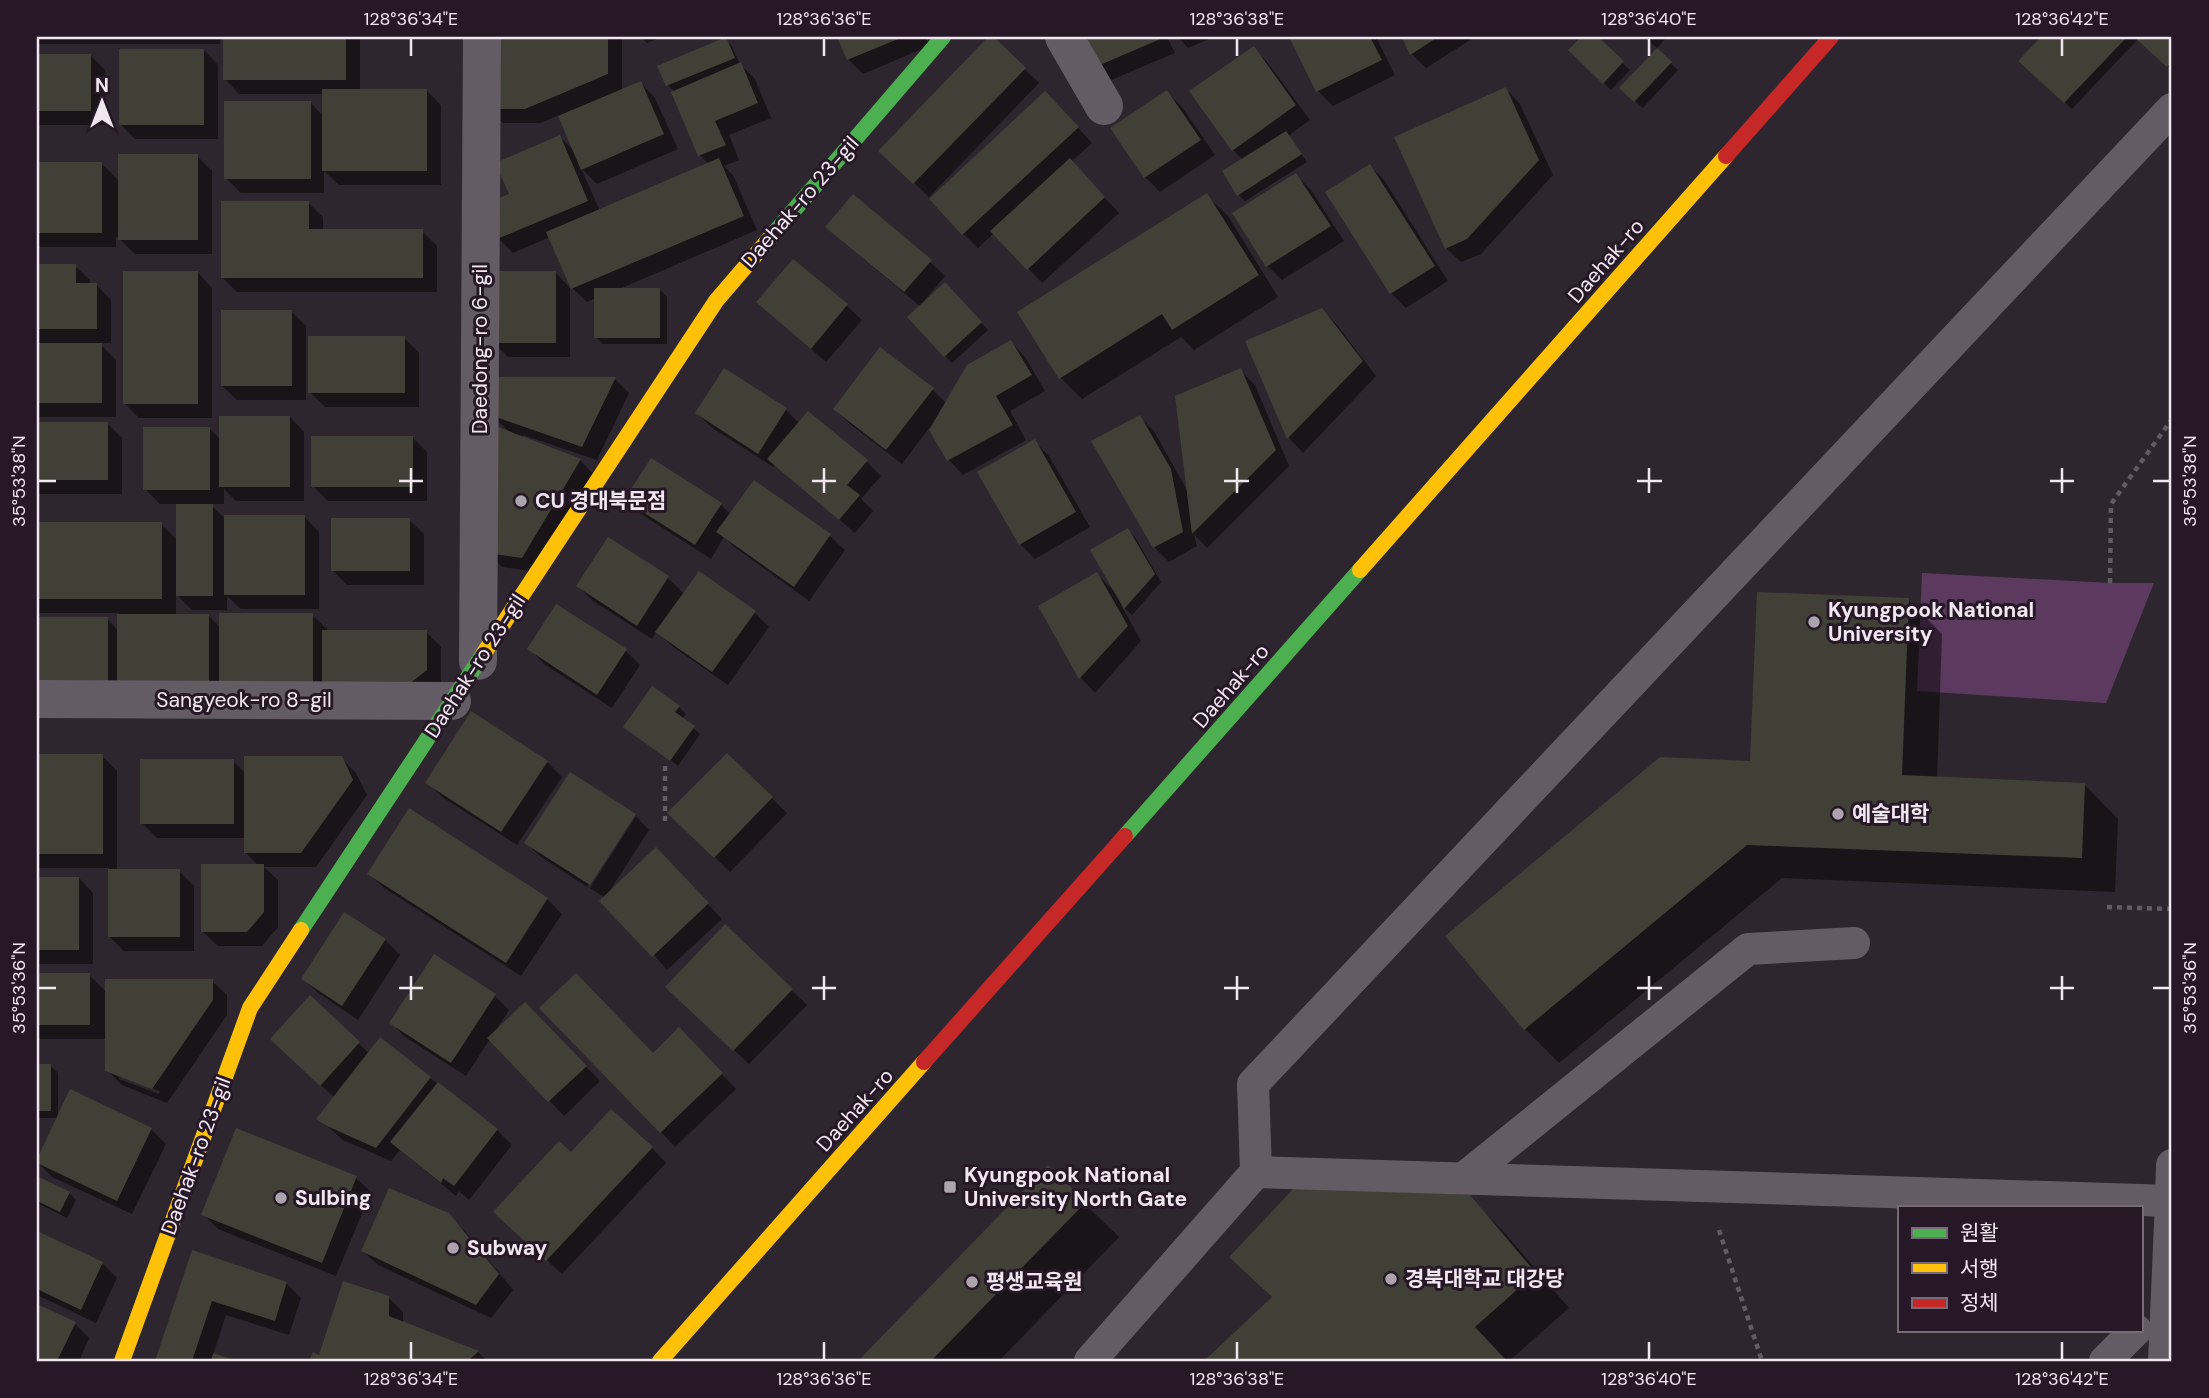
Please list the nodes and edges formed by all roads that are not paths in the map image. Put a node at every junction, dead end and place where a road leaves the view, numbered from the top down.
1 (482, 37) edge
2 (943, 37) edge
3 (1064, 37) edge
4 (1832, 37) edge
5 (1104, 106) dead end
6 (2172, 109) edge
7 (478, 661) junction
8 (37, 699) edge
9 (452, 701) junction
10 (1854, 943) dead end
11 (2172, 1165) edge
12 (1256, 1172) junction
13 (1464, 1178) junction
14 (2171, 1201) edge
15 (2170, 1298) edge
16 (2142, 1324) edge
17 (2134, 1332) edge
18 (122, 1361) edge
19 (660, 1361) edge
20 (1090, 1361) edge
21 (2105, 1361) edge
22 (2164, 1361) edge

1 - 7 street, Daedong-ro 6-gil
2 - 7 main road, Daehak-ro 23-gil
3 - 5 street
4 - 19 main road, Daehak-ro
6 - 12 lane
7 - 9 main road, Daehak-ro 23-gil
8 - 9 street, Sangyeok-ro 8-gil
9 - 18 main road, Daehak-ro 23-gil
10 - 13 lane
11 - 14 lane
12 - 13 lane
12 - 20 lane
13 - 14 lane
14 - 15 lane
15 - 16 lane
15 - 22 lane
17 - 21 lane

